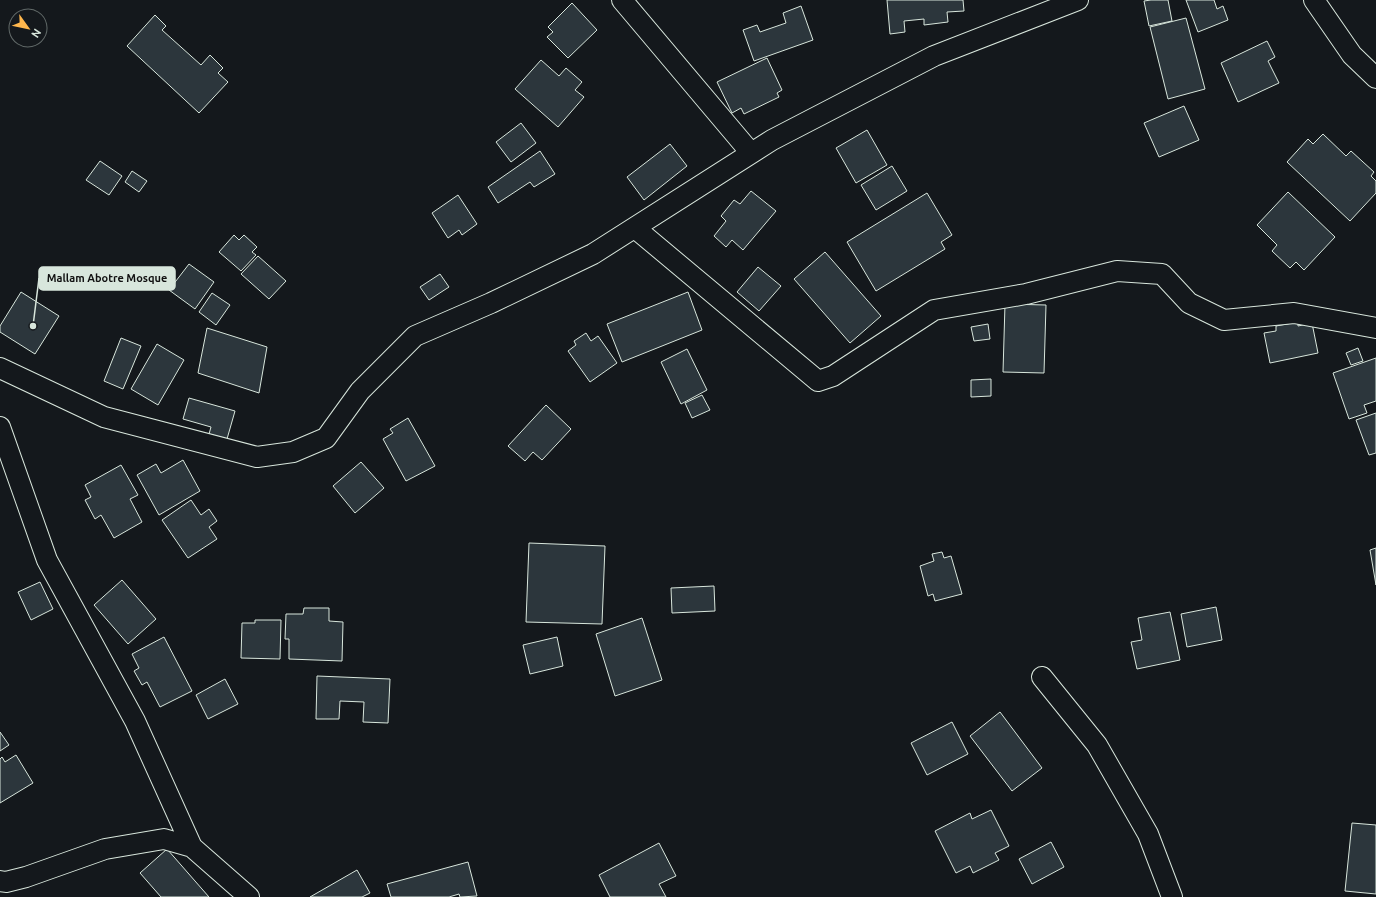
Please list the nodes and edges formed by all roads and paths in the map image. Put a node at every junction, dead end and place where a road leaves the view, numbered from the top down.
1 (622, 0) edge
2 (1078, 0) edge
3 (1314, 0) edge
4 (1376, 78) edge
5 (751, 153) junction
6 (635, 228) junction
7 (1376, 328) edge
8 (0, 368) edge
9 (0, 427) edge
10 (1042, 677) dead end
11 (192, 847) junction
12 (0, 881) edge
13 (249, 897) edge
14 (1172, 897) edge

1 - 5 street
2 - 5 street
3 - 4 street
5 - 6 street
6 - 7 street
6 - 8 street
9 - 11 street
10 - 14 street
11 - 12 street
11 - 13 street

